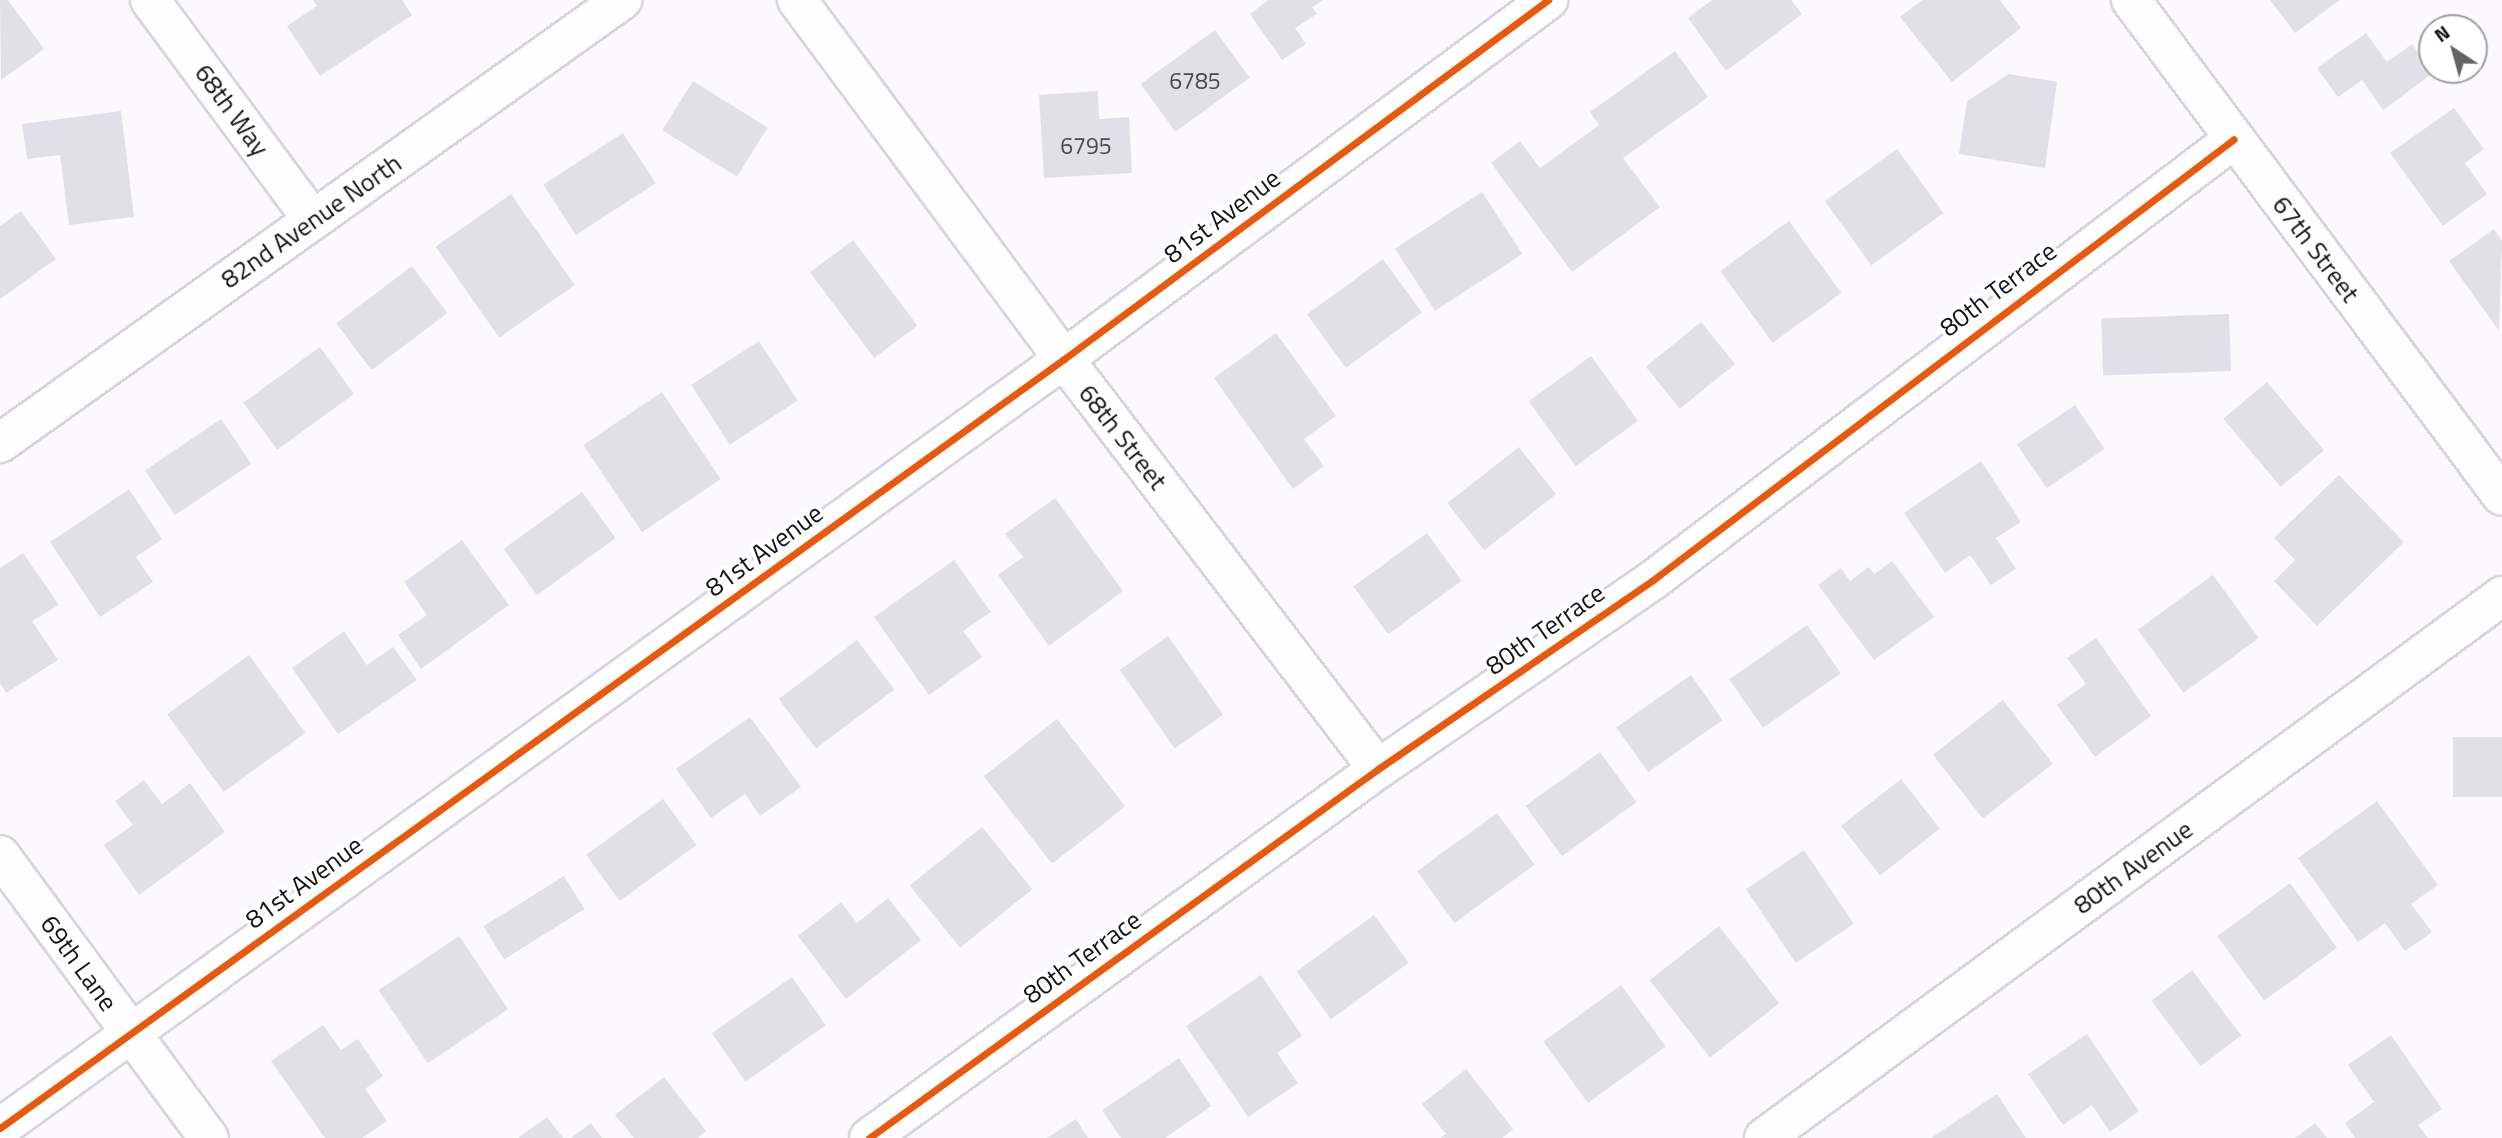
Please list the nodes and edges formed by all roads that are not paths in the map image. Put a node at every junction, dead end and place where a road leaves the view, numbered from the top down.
1 (150, 0) edge
2 (622, 0) edge
3 (797, 0) edge
4 (1548, 0) edge
5 (2131, 0) edge
6 (2234, 139) junction
7 (313, 220) junction
8 (1064, 359) junction
9 (0, 443) edge
10 (2502, 496) edge
11 (2502, 596) edge
12 (1378, 769) junction
13 (0, 855) edge
14 (130, 1034) junction
15 (0, 1128) edge
16 (209, 1138) edge
17 (869, 1138) edge
18 (1764, 1138) edge

1 - 7 street, 68th Way
2 - 7 street, 82nd Avenue North
3 - 8 street, 68th Street
4 - 8 street, 81st Avenue
5 - 6 street, 67th Street
6 - 10 street, 67th Street
6 - 12 street, 80th Terrace
7 - 9 street, 82nd Avenue North
8 - 12 street, 68th Street
8 - 14 street, 81st Avenue
11 - 18 street, 80th Avenue
12 - 17 street, 80th Terrace
13 - 14 street, 69th Lane
14 - 15 street, 81st Avenue
14 - 16 street, 69th Lane

